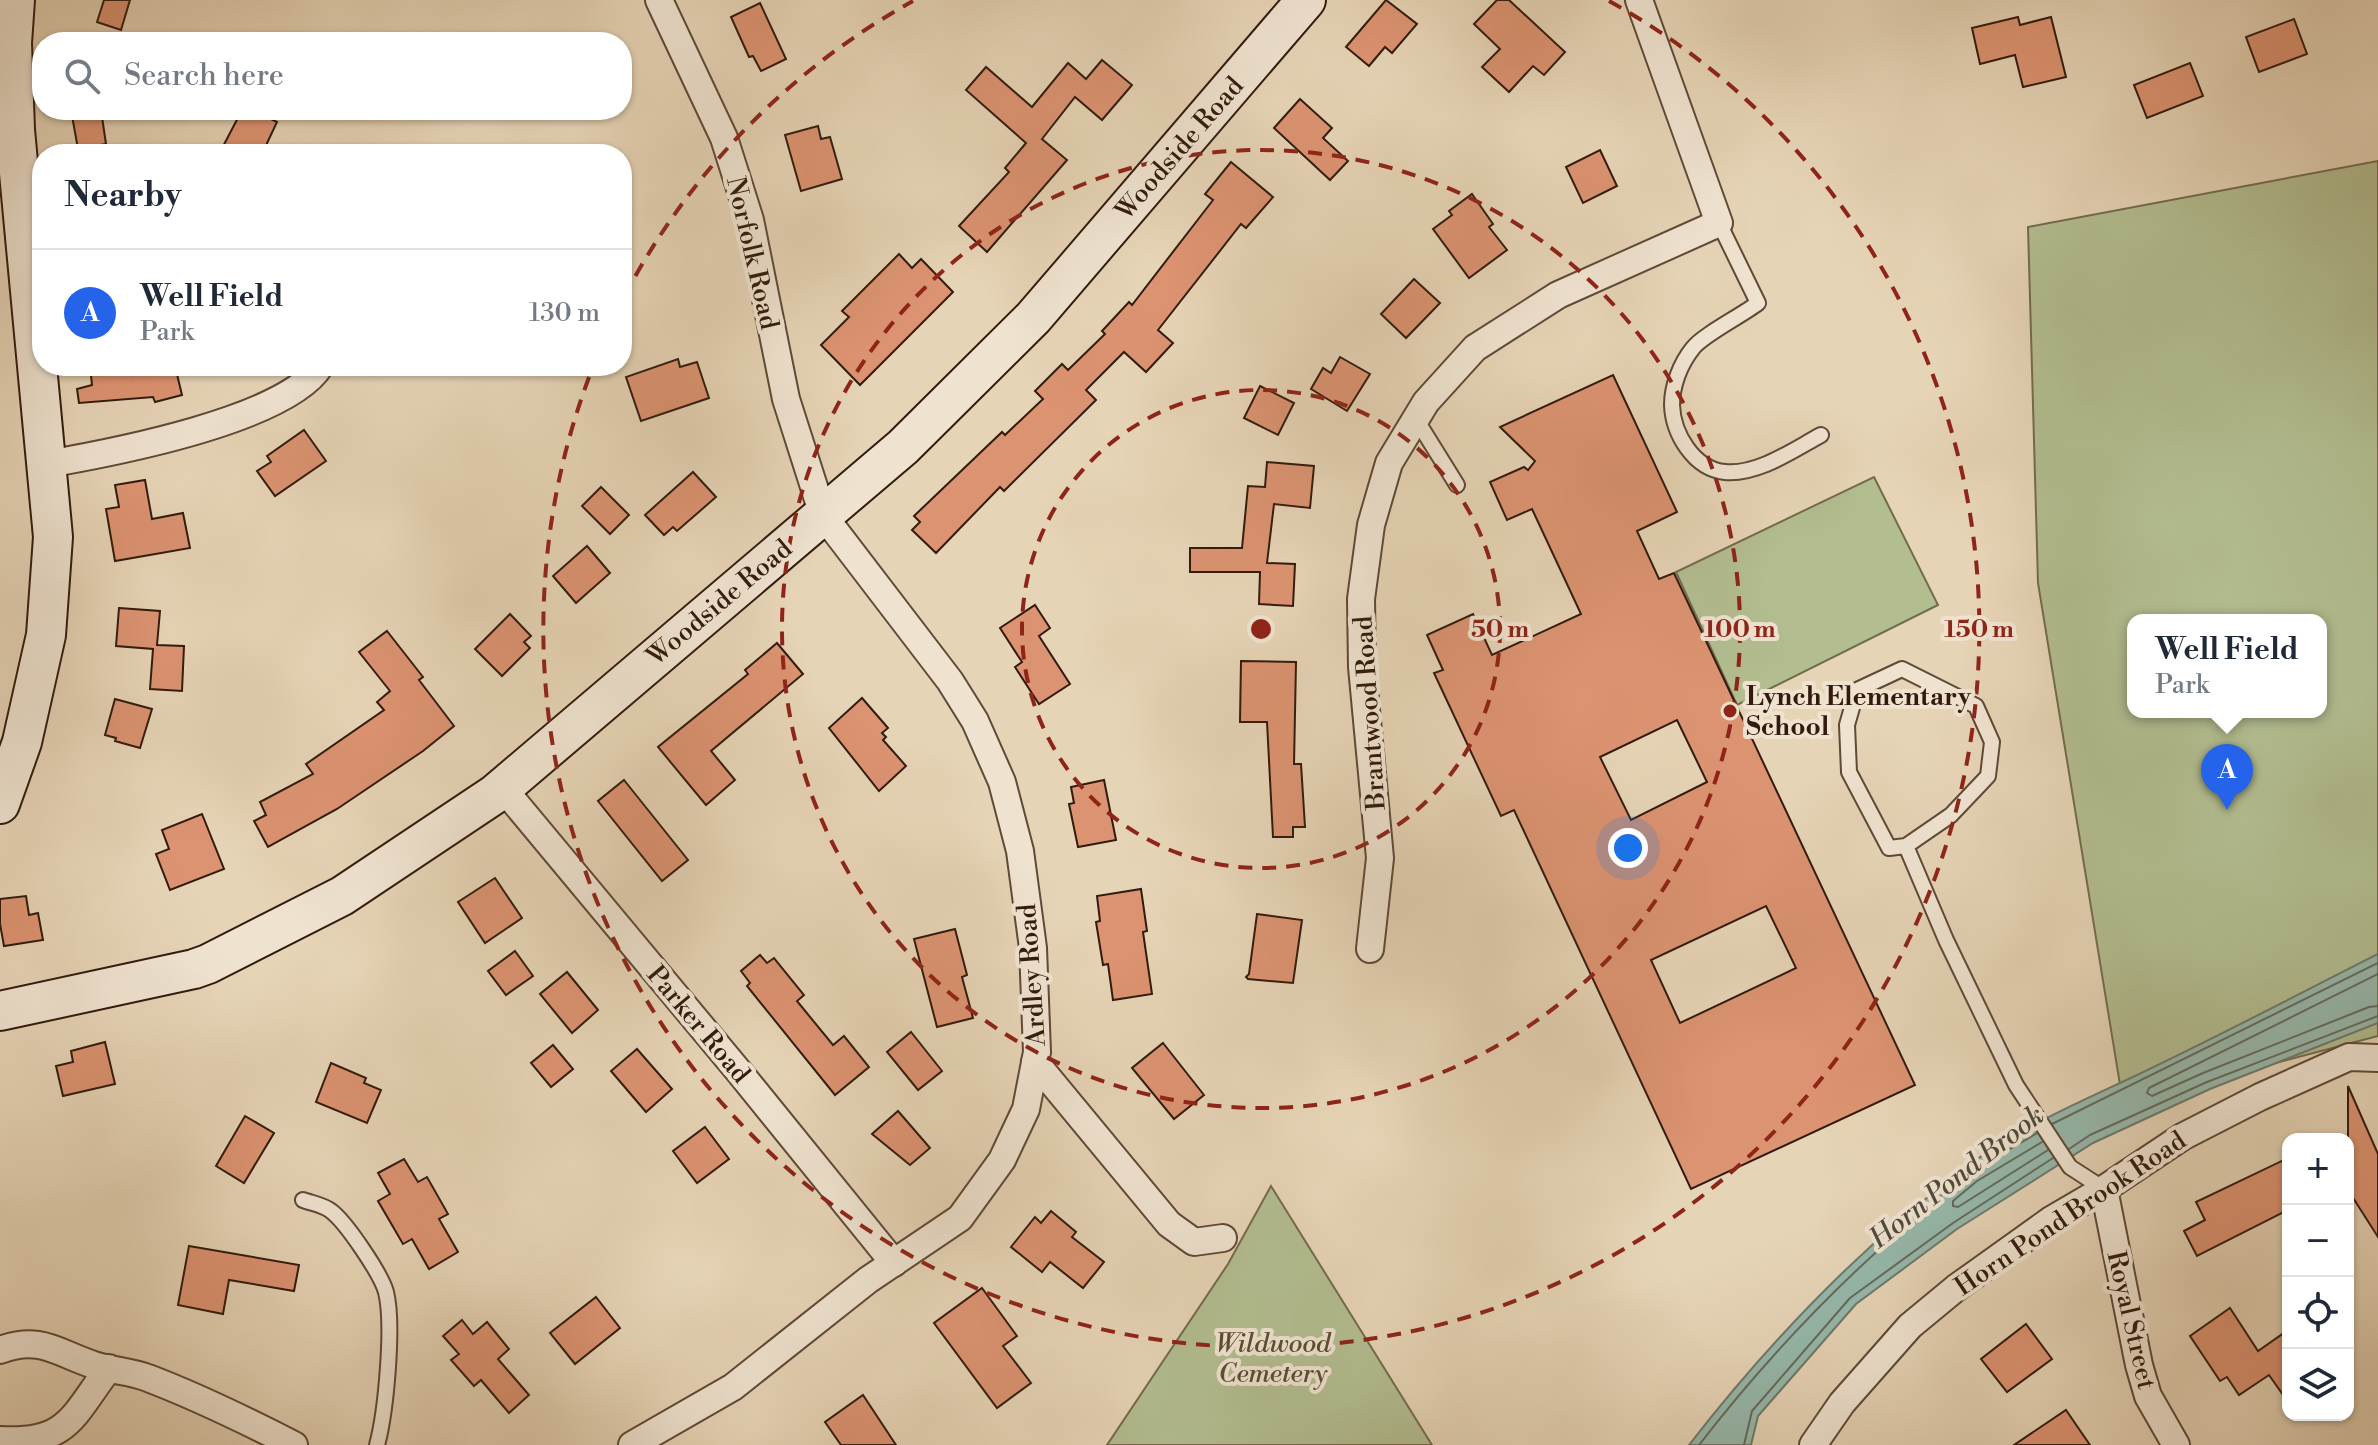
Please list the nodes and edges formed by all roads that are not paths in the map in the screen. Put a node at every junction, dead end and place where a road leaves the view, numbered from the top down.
1 (15, 0) edge
2 (659, 0) edge
3 (1306, 0) edge
4 (1639, 0) edge
5 (1719, 223) junction
6 (32, 307) edge
7 (39, 376) edge
8 (312, 376) edge
9 (1416, 419) junction
10 (1821, 435) dead end
11 (47, 464) junction
12 (1457, 485) dead end
13 (823, 515) junction
14 (502, 787) junction
15 (0, 804) edge
16 (1906, 846) junction
17 (1370, 949) dead end
18 (0, 1011) edge
19 (2378, 1058) edge
20 (1035, 1062) junction
21 (2104, 1189) junction
22 (303, 1200) dead end
23 (1223, 1238) dead end
24 (894, 1263) junction
25 (0, 1350) edge
26 (109, 1368) junction
27 (0, 1440) edge
28 (294, 1445) edge
29 (377, 1445) edge
30 (632, 1445) edge
31 (1813, 1445) edge
32 (2176, 1445) edge

1 - 6 street
2 - 13 street, Norfolk Road
3 - 13 street, Woodside Road
4 - 5 street
5 - 9 street, Brantwood Road
5 - 10 lane
7 - 11 street
8 - 11 street
9 - 12 lane
9 - 17 street, Brantwood Road
11 - 15 street
13 - 14 street, Woodside Road
13 - 20 street, Ardley Road
14 - 18 street, Woodside Road
14 - 24 street, Parker Road
16 - 16 lane
16 - 21 lane
19 - 21 street, Horn Pond Brook Road
20 - 23 street
20 - 24 street, Ardley Road
21 - 31 street, Horn Pond Brook Road
21 - 32 street, Royal Street
22 - 29 lane
24 - 30 street, Ardley Road
25 - 26 street
26 - 27 street
26 - 28 street

